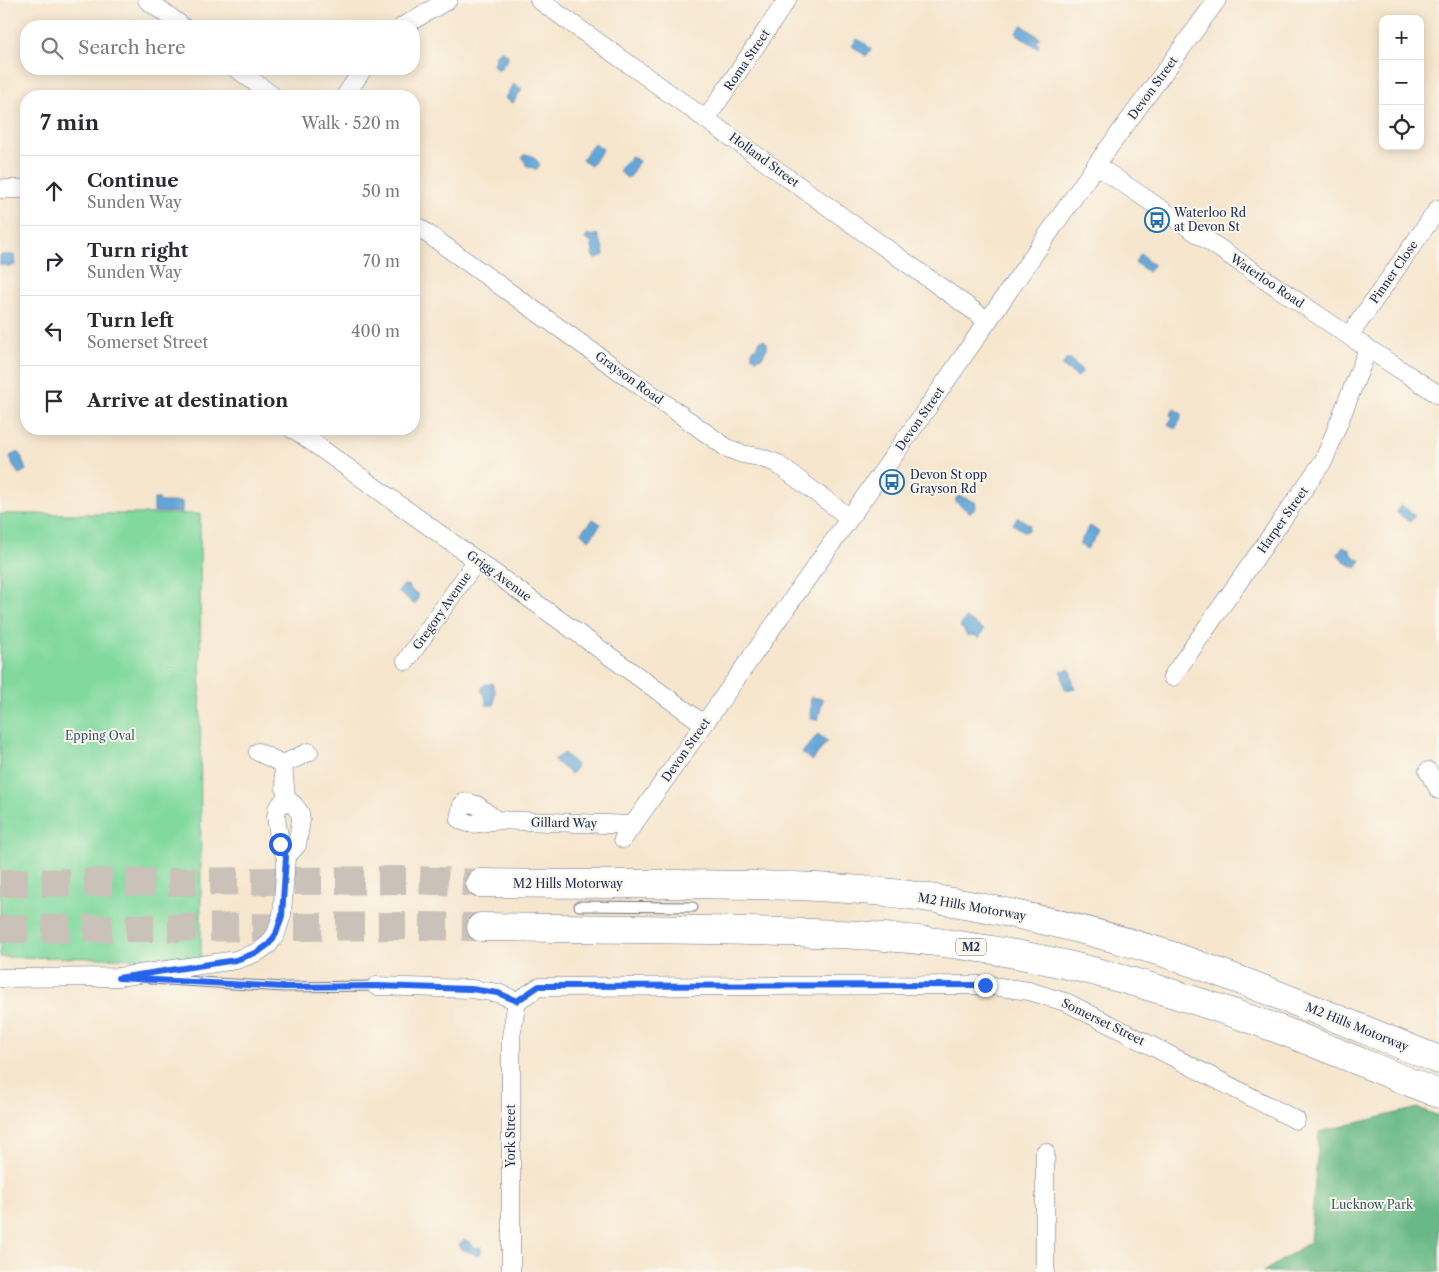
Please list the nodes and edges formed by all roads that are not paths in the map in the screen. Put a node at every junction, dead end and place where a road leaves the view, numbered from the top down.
1 (147, 0) edge
2 (448, 0) edge
3 (539, 0) edge
4 (787, 0) edge
5 (1217, 0) edge
6 (174, 20) edge
7 (413, 20) edge
8 (245, 75) edge
9 (359, 75) edge
10 (266, 90) edge
11 (349, 90) edge
12 (706, 119) junction
13 (1096, 165) junction
14 (0, 189) edge
15 (20, 189) edge
16 (1438, 209) edge
17 (420, 228) edge
18 (988, 321) junction
19 (1349, 336) junction
20 (1368, 349) junction
21 (1439, 395) edge
22 (302, 435) edge
23 (850, 518) junction
24 (477, 560) junction
25 (406, 661) dead end
26 (1172, 677) dead end
27 (704, 724) junction
28 (258, 752) dead end
29 (309, 752) dead end
30 (283, 764) junction
31 (1428, 771) dead end
32 (1439, 790) edge
33 (286, 798) junction
34 (496, 820) dead end
35 (628, 832) joint
36 (286, 857) junction
37 (480, 883) tunnel mouth
38 (579, 906) dead end
39 (693, 907) junction
40 (481, 927) tunnel mouth
41 (0, 978) edge
42 (118, 978) junction
43 (376, 986) joint
44 (517, 1001) junction
45 (1439, 1060) edge
46 (1439, 1094) edge
47 (1296, 1120) dead end
48 (1044, 1152) dead end
49 (511, 1272) edge
50 (1045, 1272) edge

1 - 6 street
2 - 7 street
3 - 12 street, Holland Street
4 - 12 street, Roma Street
5 - 13 street, Devon Street
8 - 10 street
9 - 11 street
12 - 18 street, Holland Street
13 - 18 street, Devon Street
13 - 19 street, Waterloo Road
14 - 15 street
16 - 19 street, Pinner Close
17 - 23 street, Grayson Road
18 - 23 street, Devon Street
19 - 20 street, Waterloo Road
20 - 21 street, Waterloo Road
20 - 26 street, Harper Street
22 - 24 street, Grigg Avenue
23 - 27 street, Devon Street
24 - 25 street, Gregory Avenue
24 - 27 street, Grigg Avenue
27 - 35 street, Devon Street
28 - 30 street
29 - 30 street
30 - 33 street
31 - 32 street
33 - 36 street
33 - 36 street
34 - 35 street, Gillard Way
36 - 42 street
37 - 39 highway, M2 Hills Motorway / M2
38 - 39 lane
39 - 40 highway, M2 Hills Motorway / M2
39 - 45 highway, M2 Hills Motorway / M2
39 - 46 highway, M2 Hills Motorway / M2
41 - 42 street
42 - 43 lane
43 - 44 street
44 - 47 street, Somerset Street
44 - 49 street, York Street
48 - 50 street

